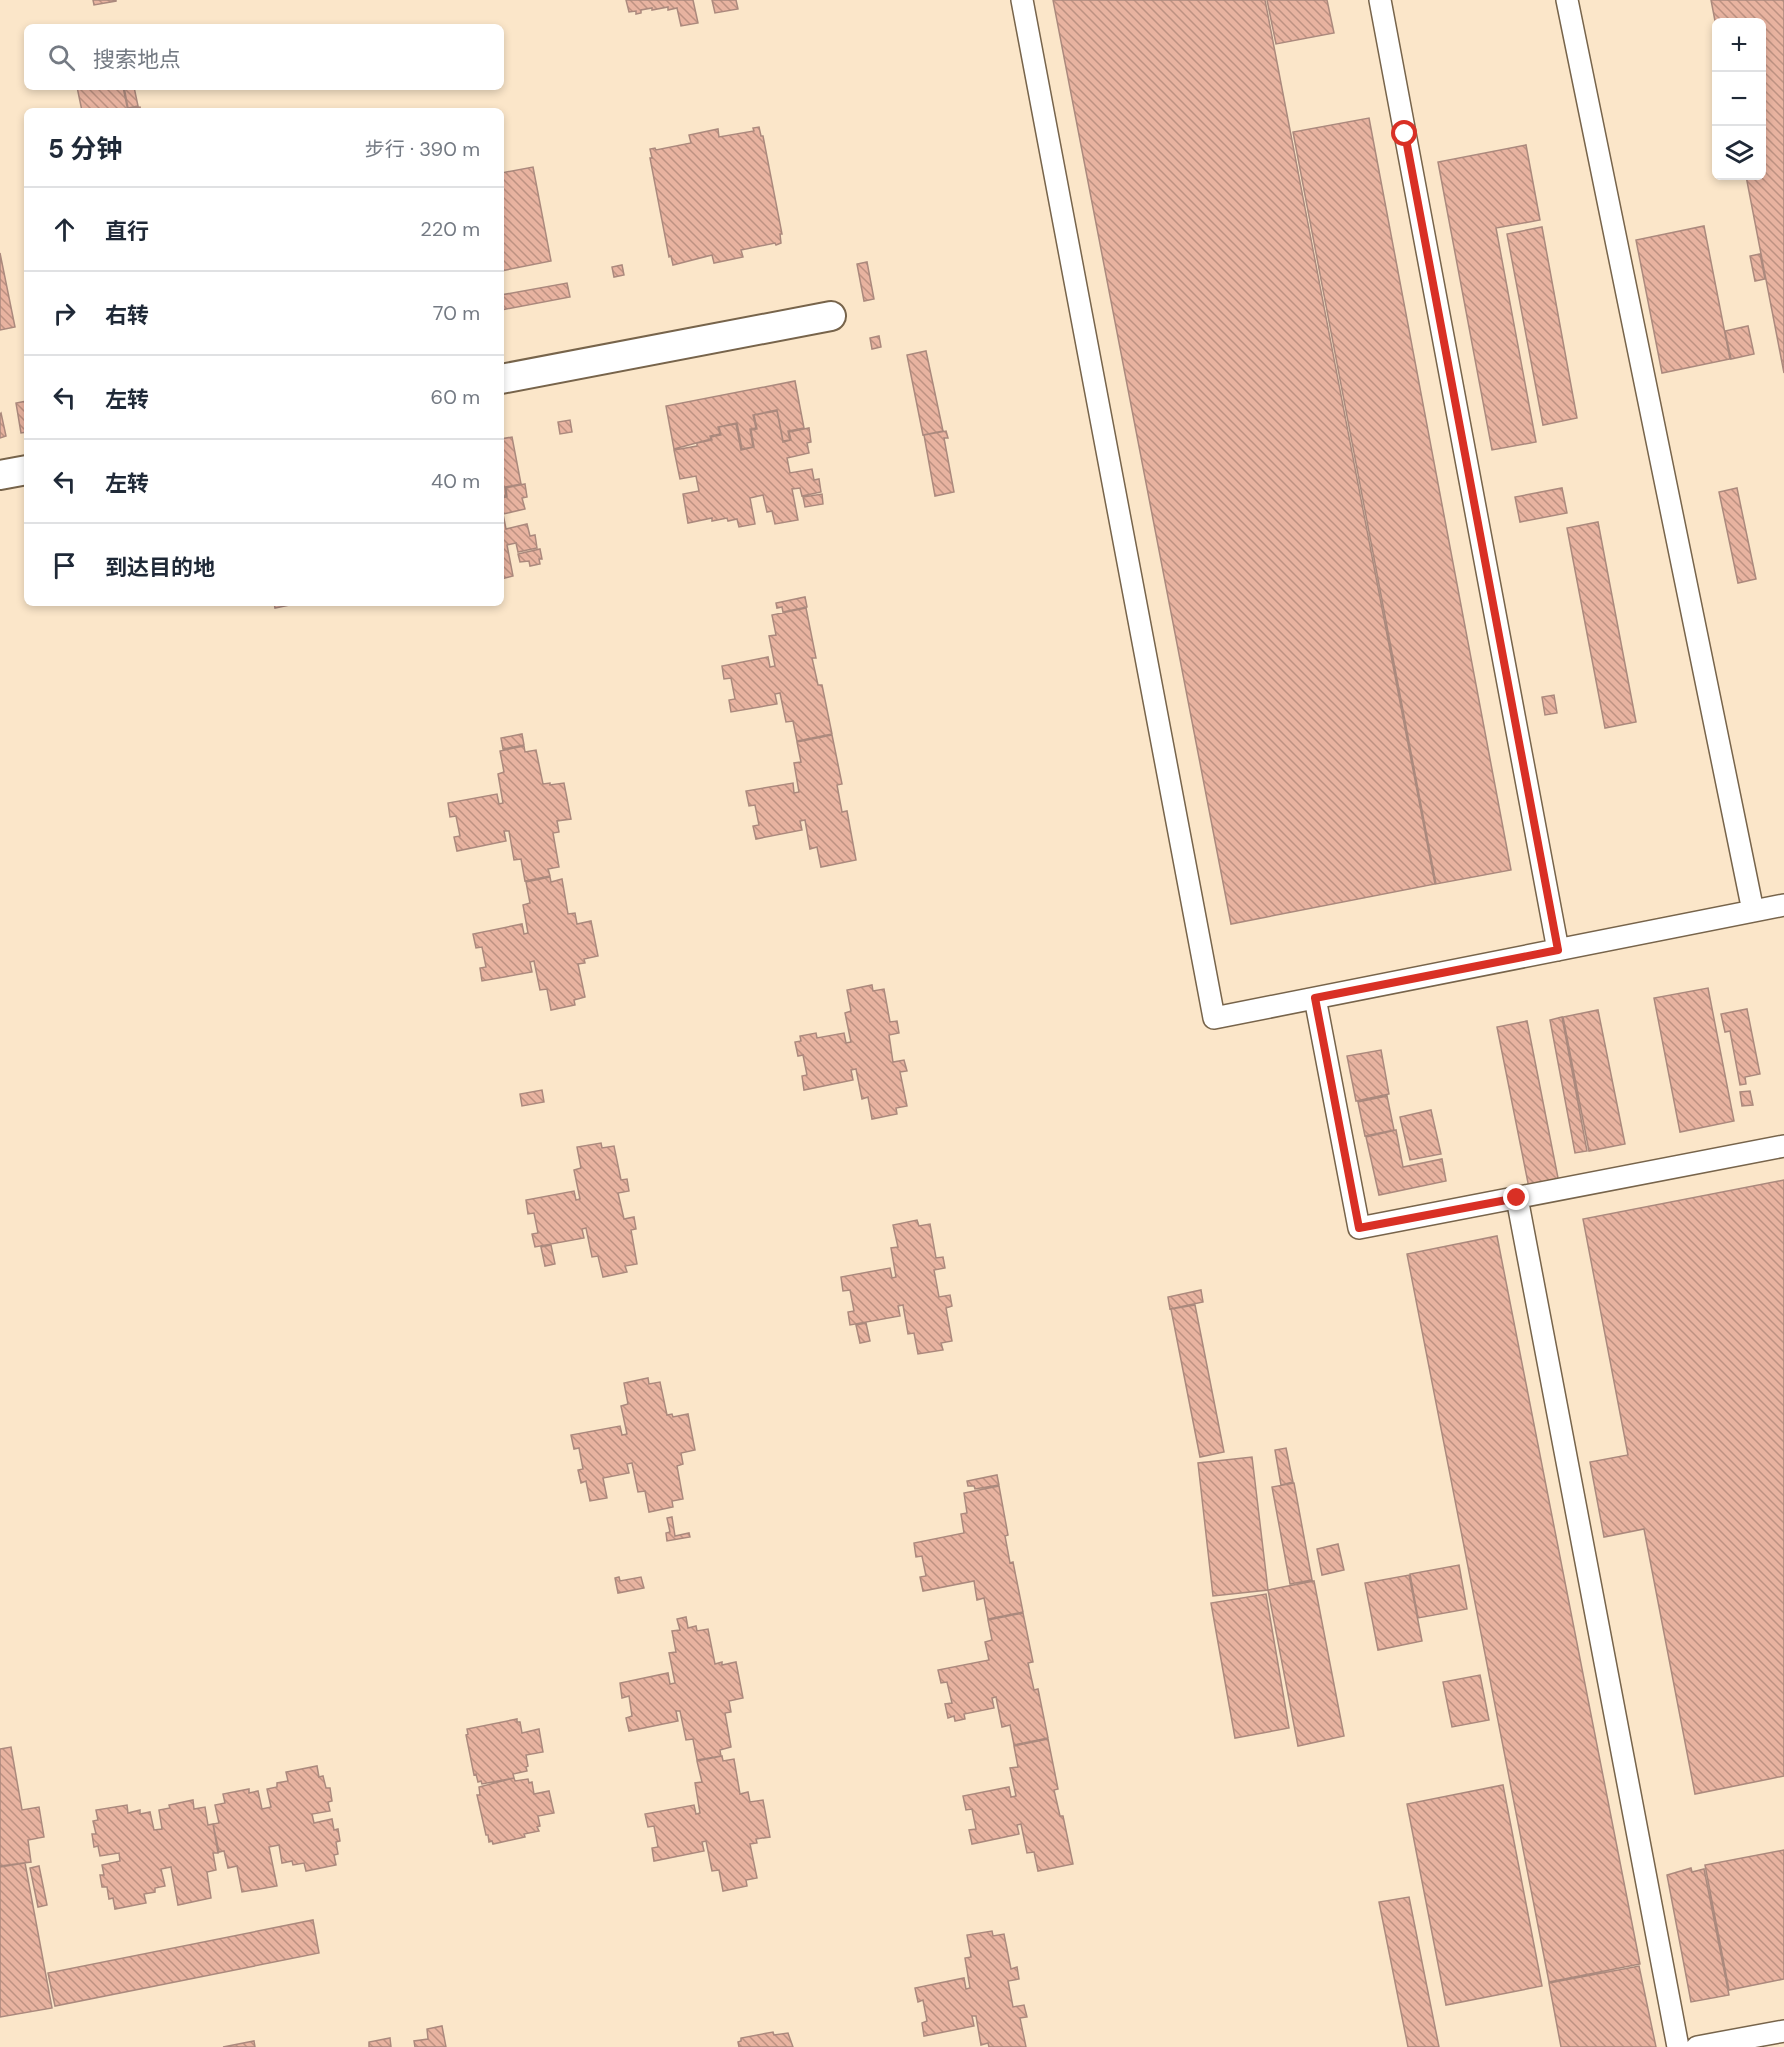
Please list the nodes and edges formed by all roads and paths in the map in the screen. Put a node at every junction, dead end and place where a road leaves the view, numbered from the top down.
1 (1022, 0) edge
2 (1380, 0) edge
3 (1567, 0) edge
4 (831, 315) dead end
5 (504, 378) edge
6 (24, 471) edge
7 (0, 475) edge
8 (1784, 905) edge
9 (1753, 911) junction
10 (1558, 950) junction
11 (1315, 998) junction
12 (1784, 1146) edge
13 (1517, 1198) junction
14 (1784, 2031) edge
15 (1678, 2047) edge
16 (1697, 2047) edge

1 - 11 street
2 - 10 street
3 - 9 street
4 - 5 street
6 - 7 street
8 - 9 street
9 - 10 street
10 - 11 street
11 - 13 street
12 - 13 street
13 - 15 street
14 - 16 street

